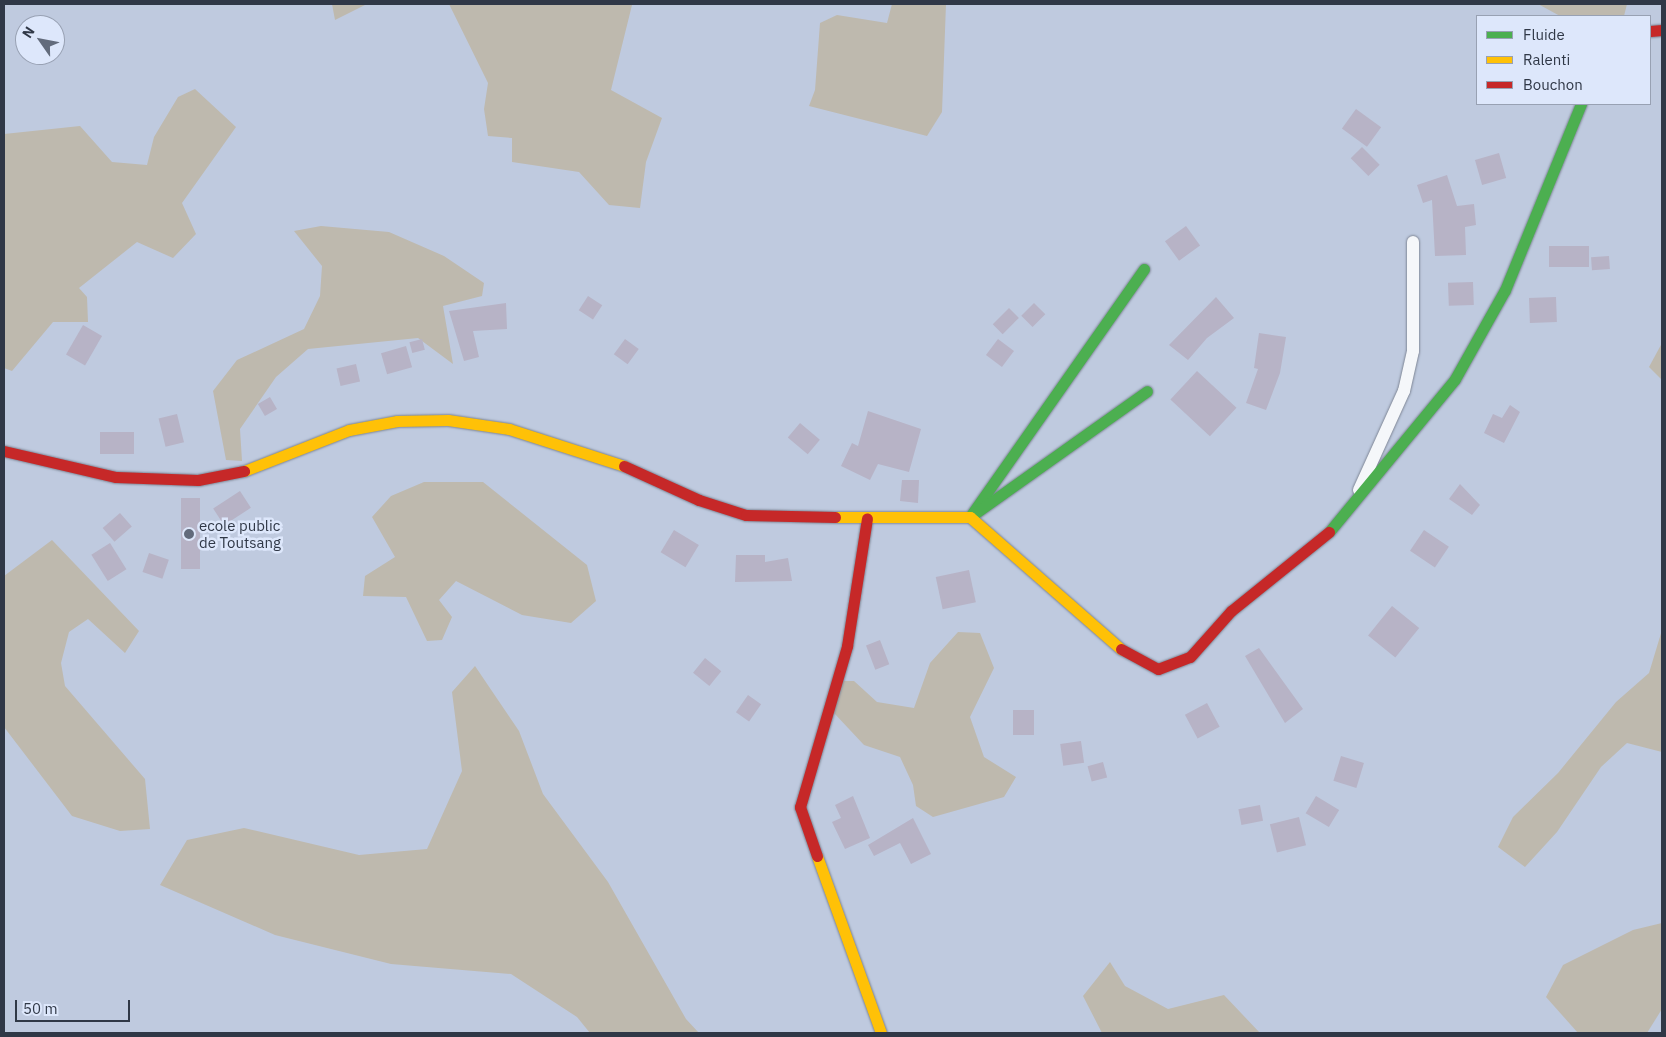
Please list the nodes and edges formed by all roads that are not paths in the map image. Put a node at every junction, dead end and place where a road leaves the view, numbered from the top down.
1 (1581, 105) edge
2 (1413, 242) dead end
3 (1144, 270) dead end
4 (1147, 391) dead end
5 (4, 451) edge
6 (1354, 504) junction
7 (970, 517) junction
8 (867, 519) junction
9 (881, 1033) edge

1 - 6 street
2 - 6 street
3 - 7 street
4 - 7 street
5 - 8 street
6 - 7 street
7 - 8 street
8 - 9 street

